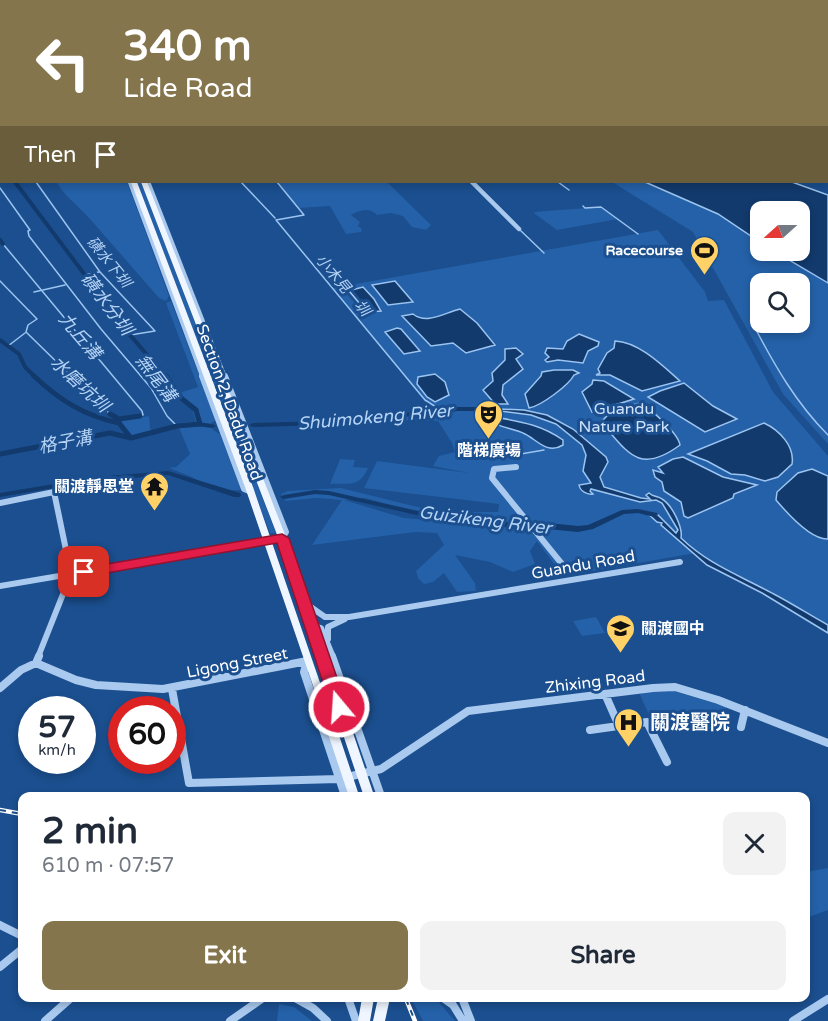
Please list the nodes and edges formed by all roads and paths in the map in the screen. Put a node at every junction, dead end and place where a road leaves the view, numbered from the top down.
1 (132, 183) edge
2 (146, 183) edge
3 (473, 183) edge
4 (519, 229) dead end
5 (516, 467) dead end
6 (0, 503) edge
7 (282, 538) junction
8 (267, 541) junction
9 (680, 562) dead end
10 (562, 564) dead end
11 (71, 574) junction
12 (0, 586) edge
13 (305, 603) junction
14 (345, 619) junction
15 (311, 625) junction
16 (330, 648) junction
17 (308, 661) junction
18 (36, 663) junction
19 (0, 688) edge
20 (172, 688) junction
21 (605, 694) junction
22 (745, 710) junction
23 (619, 726) junction
24 (741, 727) dead end
25 (590, 730) dead end
26 (828, 743) edge
27 (667, 762) dead end
28 (373, 771) junction
29 (339, 779) junction
30 (344, 792) edge
31 (353, 792) edge
32 (368, 792) edge
33 (380, 792) edge
34 (0, 925) edge
35 (18, 934) edge
36 (18, 952) edge
37 (0, 967) edge
38 (828, 999) edge
39 (66, 1002) edge
40 (257, 1002) edge
41 (302, 1002) edge
42 (349, 1002) edge
43 (367, 1002) edge
44 (383, 1002) edge
45 (449, 1002) edge
46 (464, 1002) edge
47 (45, 1021) edge
48 (230, 1021) edge
49 (327, 1021) edge
50 (356, 1021) edge
51 (364, 1021) edge
52 (379, 1021) edge
53 (463, 1021) edge
54 (471, 1021) edge
55 (794, 1021) edge

1 - 8 main road, Section 2, Dadu Road
2 - 7 main road
3 - 4 street
5 - 10 street
6 - 11 street
7 - 8 street
7 - 13 main road
8 - 11 street
8 - 17 main road, Section 2, Dadu Road
9 - 14 street, Guandu Road
11 - 12 street
11 - 18 street
13 - 14 street
13 - 15 main road
14 - 15 street, Guandu Road
14 - 16 street
15 - 16 street
15 - 32 main road, bridge
16 - 28 street
17 - 20 street, Ligong Street
17 - 29 street
17 - 31 main road, Section 2, Dadu Road, bridge
18 - 19 street
18 - 20 street, Ligong Street
20 - 29 street, Zhixing Road
21 - 22 street, Zhixing Road
21 - 23 street
21 - 28 street, Zhixing Road
22 - 24 street
22 - 26 street, Zhixing Road
23 - 25 street
23 - 27 street
28 - 29 street, Zhixing Road
28 - 33 street
29 - 30 street
34 - 35 street
36 - 37 street
38 - 55 street
39 - 47 street
40 - 48 street
41 - 49 street
42 - 50 street
43 - 51 main road
44 - 52 main road
45 - 53 street
46 - 54 street

